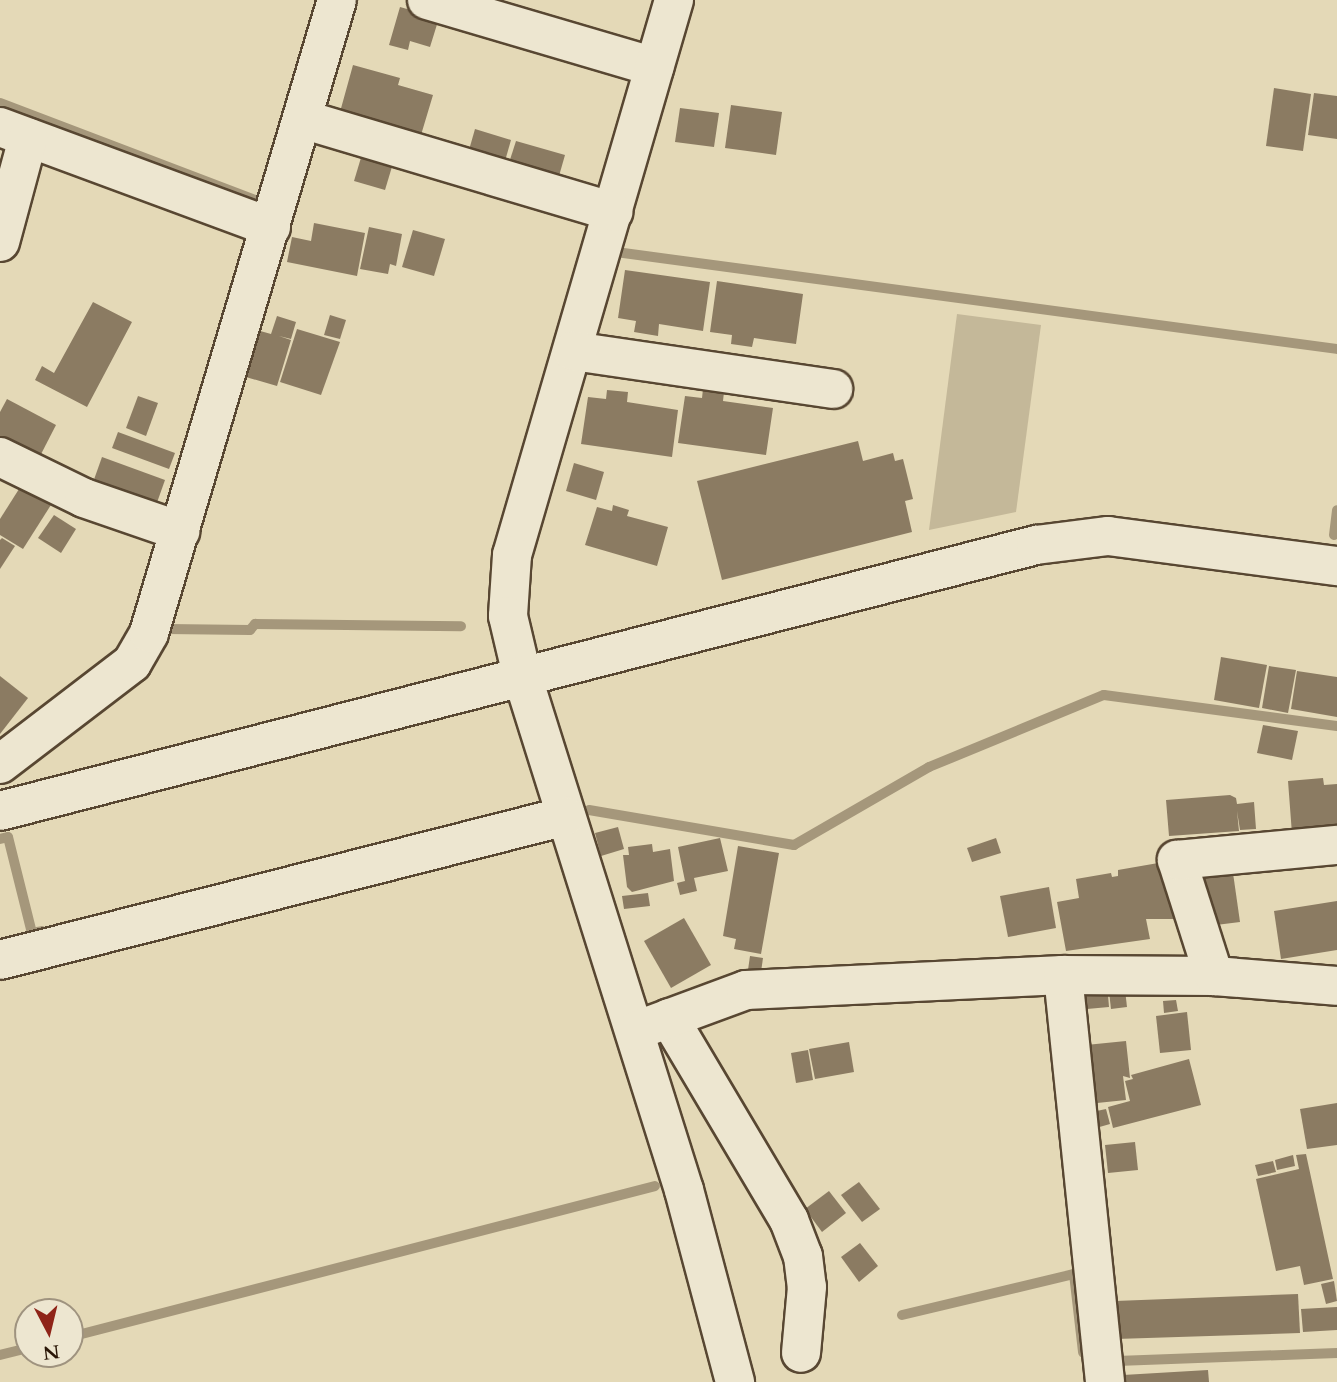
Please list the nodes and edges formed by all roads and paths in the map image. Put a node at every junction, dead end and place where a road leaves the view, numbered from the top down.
1 (337, 0) edge
2 (427, 0) edge
3 (674, 0) edge
4 (654, 67) junction
5 (302, 119) junction
6 (14, 132) edge
7 (613, 212) junction
8 (271, 227) junction
9 (0, 242) edge
10 (573, 351) junction
11 (833, 389) dead end
12 (0, 457) edge
13 (180, 531) junction
14 (1337, 566) edge
15 (522, 675) junction
16 (0, 764) edge
17 (0, 811) edge
18 (566, 816) junction
19 (1337, 845) edge
20 (0, 960) edge
21 (1063, 975) junction
22 (1214, 976) junction
23 (1337, 986) edge
24 (652, 1025) junction
25 (801, 1353) dead end
26 (735, 1382) edge
27 (1105, 1382) edge

1 - 5 street
2 - 4 street
3 - 4 street
4 - 7 street
5 - 7 street
5 - 8 street
6 - 8 street
6 - 9 street
7 - 10 street
8 - 13 street
10 - 11 street
10 - 15 street
12 - 13 street
13 - 16 street
14 - 15 street
15 - 17 street
15 - 18 street
18 - 20 street
18 - 24 street
19 - 22 street
21 - 22 street
21 - 24 street
21 - 27 street
22 - 23 street
24 - 25 street
24 - 26 street

